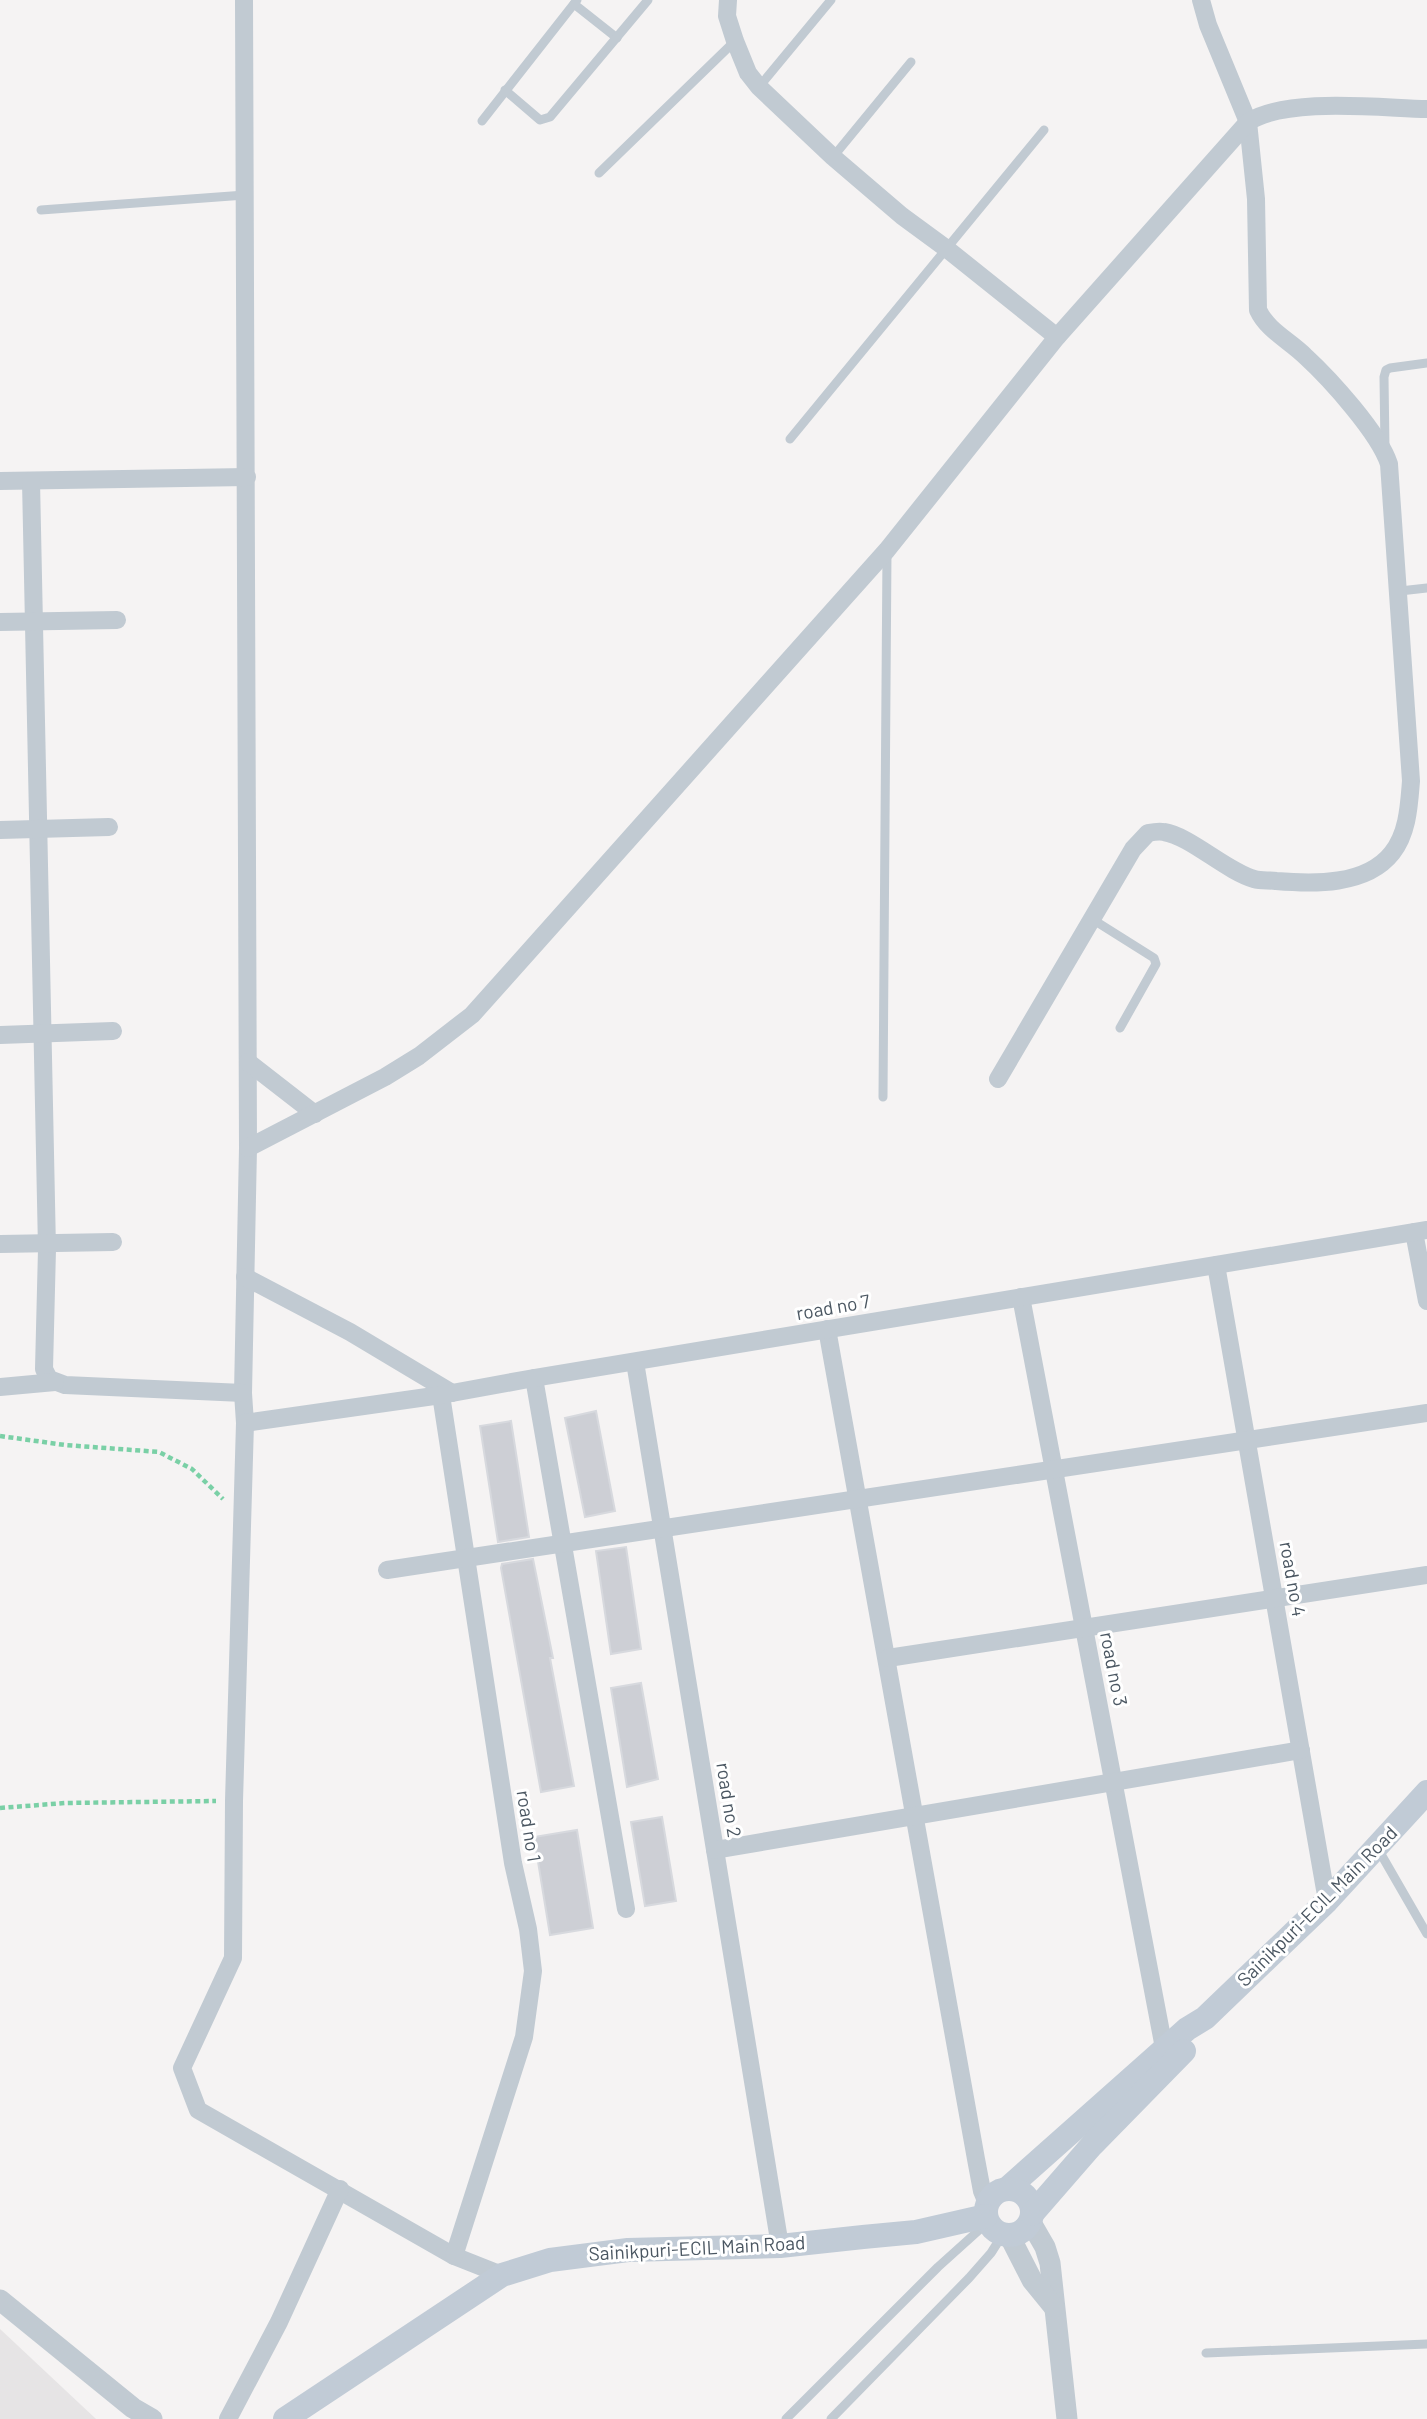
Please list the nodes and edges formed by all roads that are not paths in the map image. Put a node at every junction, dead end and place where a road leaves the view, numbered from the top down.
1 (244, 0) edge
2 (648, 0) edge
3 (728, 0) edge
4 (831, 0) edge
5 (1201, 0) edge
6 (576, 2) edge
7 (617, 38) junction
8 (735, 41) junction
9 (911, 62) dead end
10 (759, 87) junction
11 (505, 90) junction
12 (1427, 109) edge
13 (482, 121) dead end
14 (1248, 121) junction
15 (1044, 130) dead end
16 (833, 157) junction
17 (599, 173) dead end
18 (245, 195) junction
19 (41, 210) dead end
20 (947, 249) junction
21 (1057, 337) junction
22 (1427, 363) edge
23 (790, 439) dead end
24 (1385, 452) junction
25 (247, 477) junction
26 (0, 481) edge
27 (31, 481) junction
28 (887, 550) junction
29 (1427, 588) edge
30 (1399, 592) junction
31 (117, 620) dead end
32 (34, 621) junction
33 (0, 622) edge
34 (109, 827) dead end
35 (38, 829) junction
36 (0, 830) edge
37 (1092, 919) junction
38 (1120, 1028) dead end
39 (113, 1031) dead end
40 (42, 1034) junction
41 (0, 1035) edge
42 (248, 1062) junction
43 (998, 1079) dead end
44 (883, 1097) dead end
45 (315, 1114) junction
46 (248, 1148) junction
47 (1421, 1231) edge
48 (113, 1242) dead end
49 (47, 1243) junction
50 (0, 1244) edge
51 (1216, 1265) junction
52 (245, 1277) junction
53 (1021, 1297) junction
54 (1427, 1301) edge
55 (827, 1329) junction
56 (635, 1362) junction
57 (534, 1378) junction
58 (55, 1382) junction
59 (0, 1387) edge
60 (243, 1393) junction
61 (446, 1394) junction
62 (1427, 1413) edge
63 (245, 1423) junction
64 (1248, 1440) junction
65 (1055, 1469) junction
66 (859, 1499) junction
67 (663, 1529) junction
68 (562, 1545) junction
69 (467, 1558) junction
70 (387, 1570) dead end
71 (1427, 1576) edge
72 (1275, 1599) junction
73 (1085, 1629) junction
74 (888, 1658) junction
75 (1301, 1750) junction
76 (1114, 1782) junction
77 (1427, 1792) edge
78 (916, 1816) junction
79 (1377, 1847) junction
80 (715, 1850) junction
81 (1327, 1901) junction
82 (626, 1909) dead end
83 (1427, 1934) edge
84 (1205, 2018) junction
85 (1164, 2048) junction
86 (340, 2189) junction
87 (1008, 2189) junction
88 (1031, 2218) junction
89 (995, 2222) junction
90 (780, 2246) junction
91 (454, 2256) junction
92 (502, 2275) junction
93 (0, 2300) edge
94 (1056, 2309) junction
95 (1427, 2344) edge
96 (1206, 2353) dead end
97 (152, 2419) edge
98 (228, 2419) edge
99 (285, 2419) edge
100 (786, 2419) edge
101 (831, 2419) edge
102 (1067, 2419) edge

1 - 18 street
2 - 7 lane
3 - 8 street
4 - 10 lane
5 - 14 street
6 - 7 lane
6 - 11 lane
7 - 11 lane
8 - 10 street
8 - 17 lane
9 - 16 lane
10 - 16 street
11 - 13 lane
12 - 14 street
14 - 21 street
14 - 24 street
15 - 20 lane
16 - 20 street
18 - 19 lane
18 - 25 street
20 - 21 street
20 - 23 lane
21 - 28 street
22 - 24 lane
24 - 30 street
25 - 27 street
25 - 42 street
26 - 27 street
27 - 32 street
28 - 44 lane
28 - 45 street
29 - 30 lane
30 - 37 street
31 - 32 street
32 - 33 street
32 - 35 street
34 - 35 street
35 - 36 street
35 - 40 street
37 - 38 lane
37 - 43 street
39 - 40 street
40 - 41 street
40 - 49 street
42 - 45 street
42 - 46 street
45 - 46 street
46 - 52 street
47 - 51 street, road no 7
47 - 54 street
48 - 49 street
49 - 50 street
49 - 58 street
51 - 53 street, road no 7
51 - 64 street, road no 4
52 - 60 street
52 - 61 street
53 - 55 street, road no 7
53 - 65 street, road no 3
55 - 56 street, road no 7
55 - 66 street
56 - 57 street, road no 7
56 - 67 street, road no 2
57 - 61 street, road no 7
57 - 68 street
58 - 59 street
58 - 60 street
60 - 63 street
61 - 63 street, road no 7
61 - 69 street, road no 1
62 - 64 street
63 - 86 street
64 - 65 street
64 - 72 street, road no 4
65 - 66 street
65 - 73 street, road no 3
66 - 67 street
66 - 74 street
67 - 68 street
67 - 80 street, road no 2
68 - 69 street
68 - 82 street
69 - 70 street
69 - 91 street, road no 1
71 - 72 street
72 - 73 street
72 - 75 street, road no 4
73 - 74 street
73 - 76 street, road no 3
74 - 78 street
75 - 76 street
75 - 81 street, road no 4
76 - 78 street
76 - 85 street, road no 3
77 - 79 main road, Sainikpuri-ECIL Main Road
78 - 80 street
78 - 89 street
79 - 81 main road, Sainikpuri-ECIL Main Road
79 - 83 lane
80 - 90 street, road no 2
81 - 84 main road, Sainikpuri-ECIL Main Road
84 - 85 main road, Sainikpuri-ECIL Main Road
84 - 88 main road, Sainikpuri-ECIL Main Road
85 - 87 main road, Sainikpuri-ECIL Main Road
86 - 91 street
86 - 98 street
87 - 88 main road
87 - 89 main road
88 - 89 main road
88 - 94 street
89 - 90 main road, Sainikpuri-ECIL Main Road
89 - 94 street
89 - 100 lane
89 - 101 lane
90 - 92 main road, Sainikpuri-ECIL Main Road
91 - 92 street
92 - 99 main road, Sainikpuri-ECIL Main Road
93 - 97 street
94 - 102 street
95 - 96 lane

